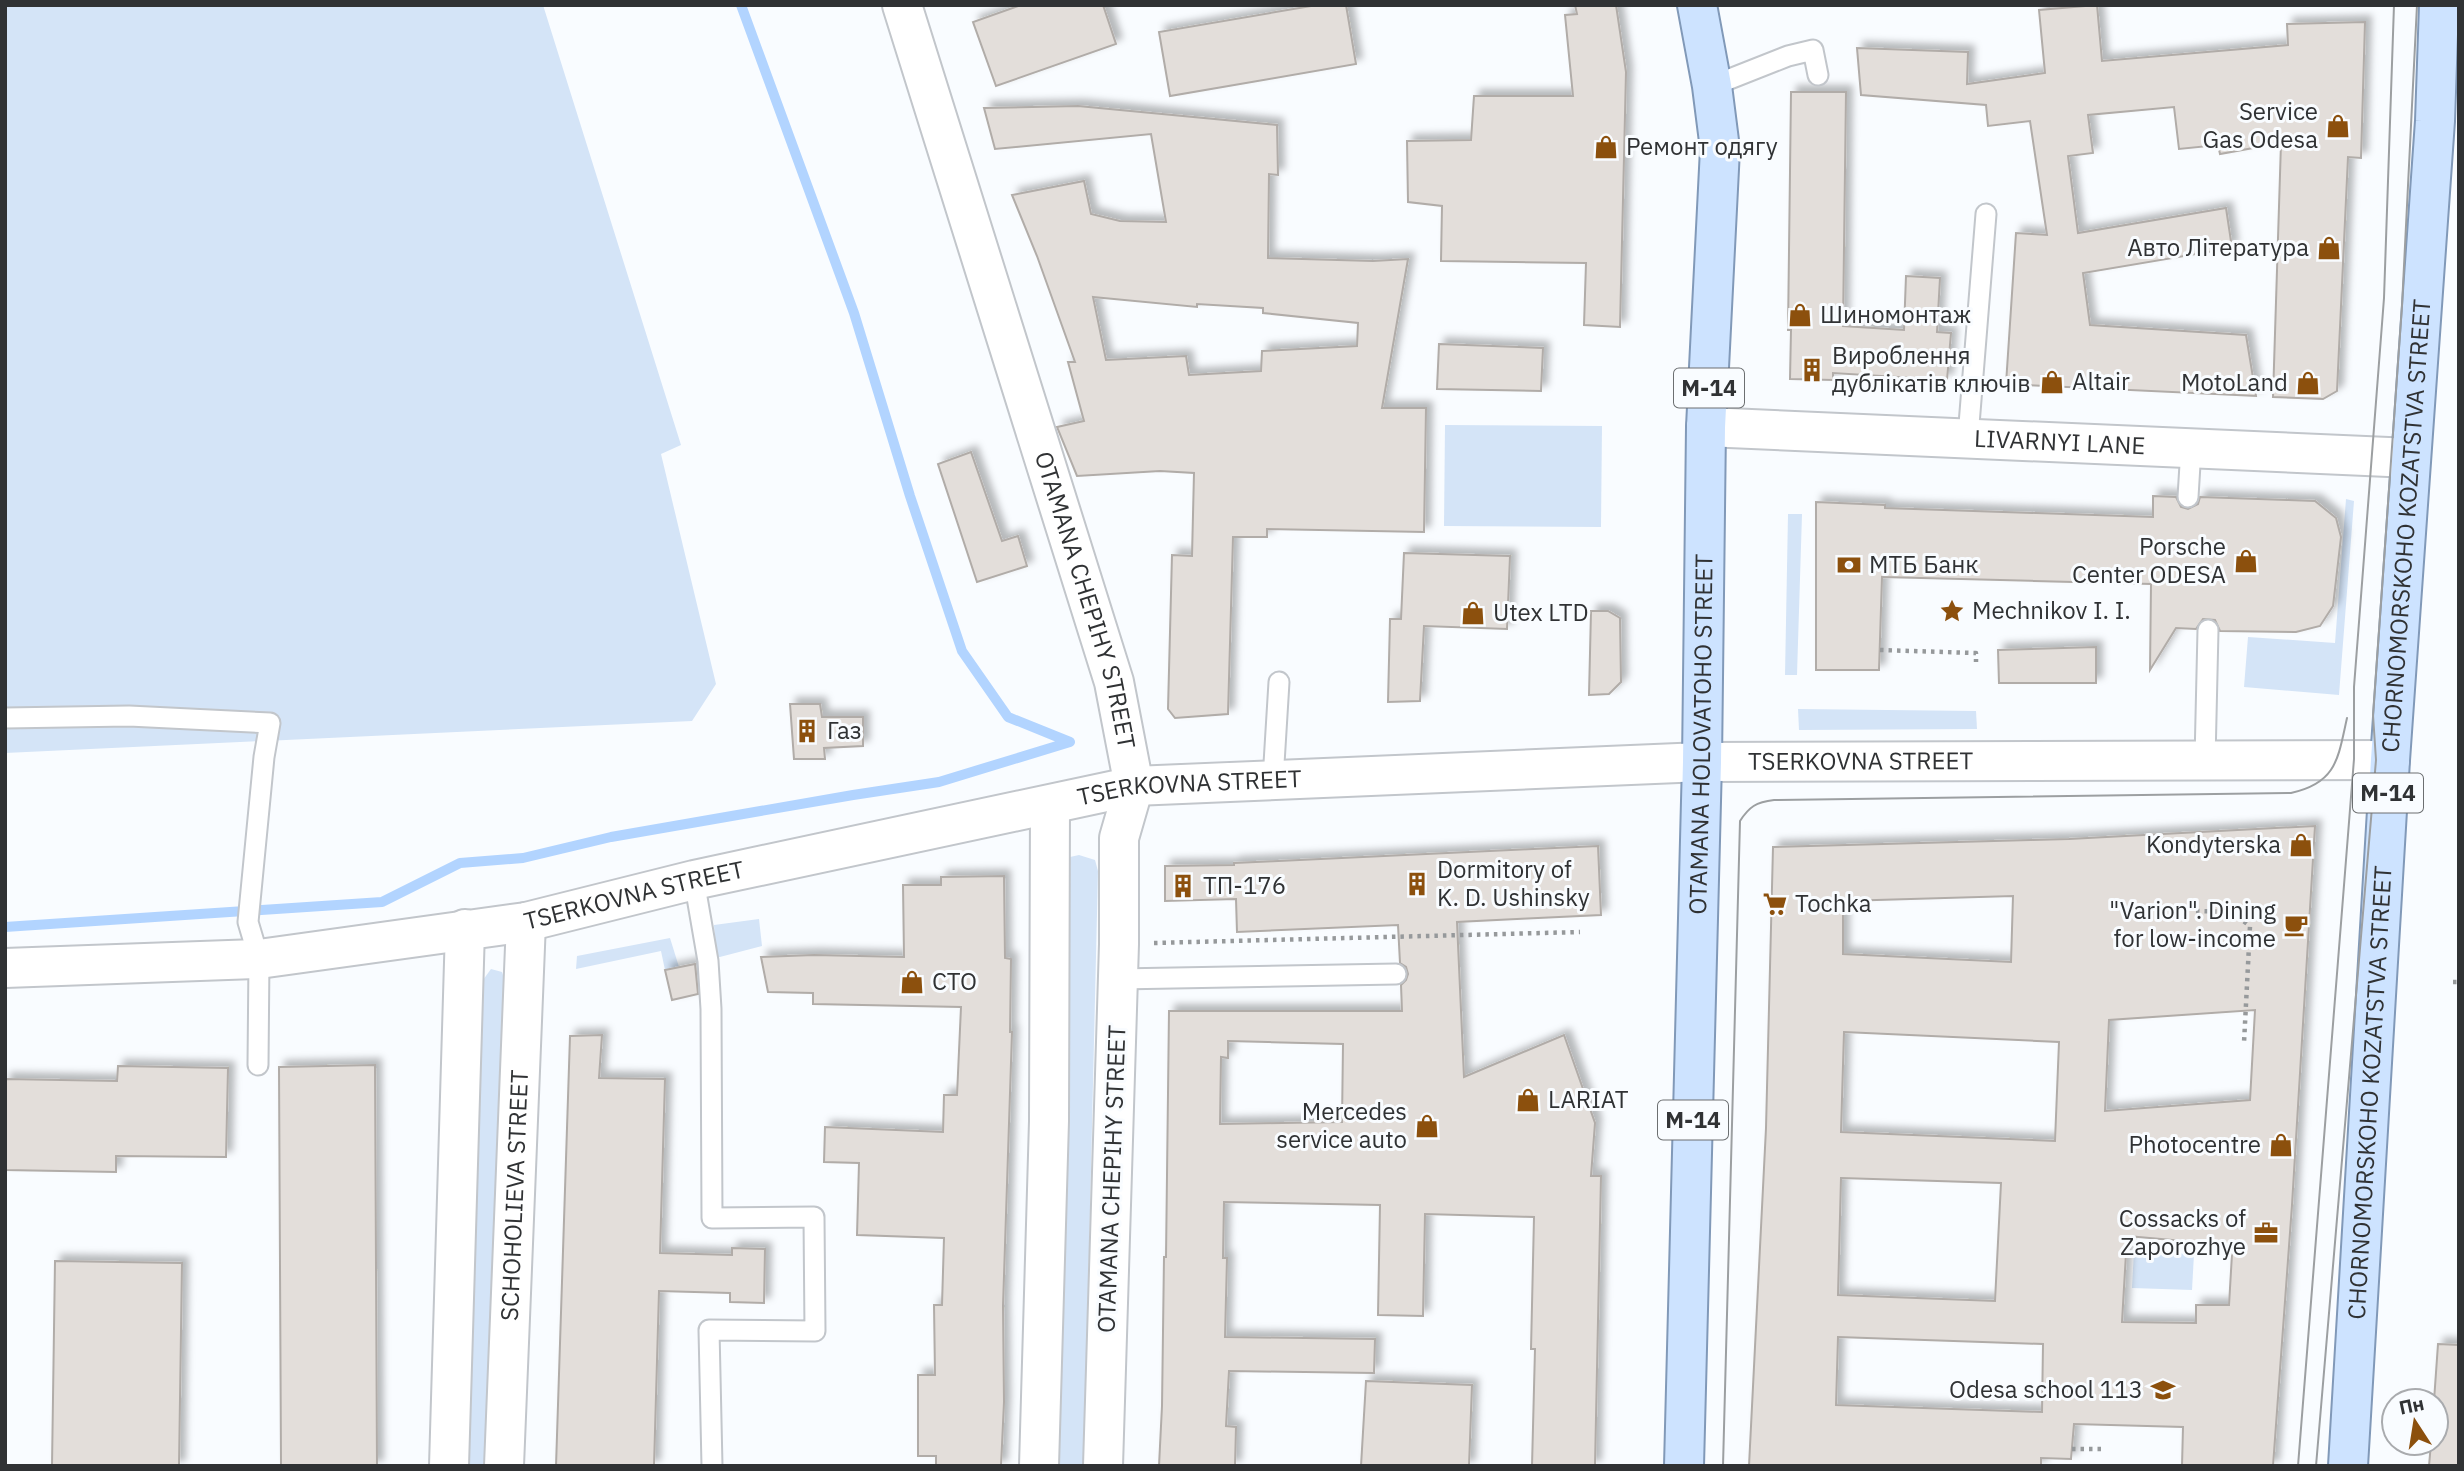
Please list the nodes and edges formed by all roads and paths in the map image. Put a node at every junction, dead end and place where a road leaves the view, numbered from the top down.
1 (902, 5) edge
2 (1697, 5) edge
3 (2439, 5) edge
4 (1818, 75) dead end
5 (1712, 86) junction
6 (1986, 214) dead end
7 (1706, 427) junction
8 (1968, 437) junction
9 (2191, 448) junction
10 (2411, 458) junction
11 (2188, 497) dead end
12 (2208, 630) dead end
13 (1880, 650) dead end
14 (1976, 662) dead end
15 (1279, 682) dead end
16 (5, 718) edge
17 (2205, 760) junction
18 (2390, 760) junction
19 (1702, 762) junction
20 (1273, 780) junction
21 (1134, 786) junction
22 (1050, 805) junction
23 (694, 880) junction
24 (2196, 911) dead end
25 (526, 922) junction
26 (466, 929) junction
27 (1580, 932) dead end
28 (259, 959) junction
29 (1118, 962) junction
30 (5, 968) edge
31 (1395, 974) dead end
32 (2244, 1043) dead end
33 (258, 1065) dead end
34 (2072, 1449) dead end
35 (2106, 1449) dead end
36 (449, 1466) edge
37 (504, 1466) edge
38 (712, 1466) edge
39 (1039, 1466) edge
40 (1102, 1466) edge
41 (1684, 1466) edge
42 (2348, 1466) edge

1 - 21 street, OTAMANA CHEPIHY STREET
2 - 5 main road, OTAMANA HOLOVATOHO STREET / М-14
3 - 10 main road, CHORNOMORSKOHO KOZATSTVA STREET / М-14
4 - 5 lane
5 - 7 main road, OTAMANA HOLOVATOHO STREET / М-14
6 - 8 lane
7 - 8 street, LIVARNYI LANE
7 - 19 main road, OTAMANA HOLOVATOHO STREET / М-14
8 - 9 street, LIVARNYI LANE
9 - 10 street, LIVARNYI LANE
9 - 11 lane
10 - 18 main road, CHORNOMORSKOHO KOZATSTVA STREET / М-14
12 - 17 lane
13 - 14 path
15 - 20 lane
16 - 28 lane
17 - 18 street, TSERKOVNA STREET
17 - 19 street, TSERKOVNA STREET
18 - 42 main road, CHORNOMORSKOHO KOZATSTVA STREET / М-14
19 - 20 street, TSERKOVNA STREET
19 - 41 main road, OTAMANA HOLOVATOHO STREET / М-14
20 - 21 street, TSERKOVNA STREET
21 - 22 street, TSERKOVNA STREET
21 - 29 street, OTAMANA CHEPIHY STREET
22 - 23 street, TSERKOVNA STREET
22 - 39 street
23 - 25 street, TSERKOVNA STREET
23 - 38 lane
24 - 32 path
25 - 26 street, TSERKOVNA STREET
25 - 37 street, SCHOHOLIEVA STREET
26 - 28 street, TSERKOVNA STREET
26 - 36 street
27 - 29 path
28 - 30 street, TSERKOVNA STREET
28 - 33 lane
29 - 31 lane
29 - 40 street, OTAMANA CHEPIHY STREET
34 - 35 path

